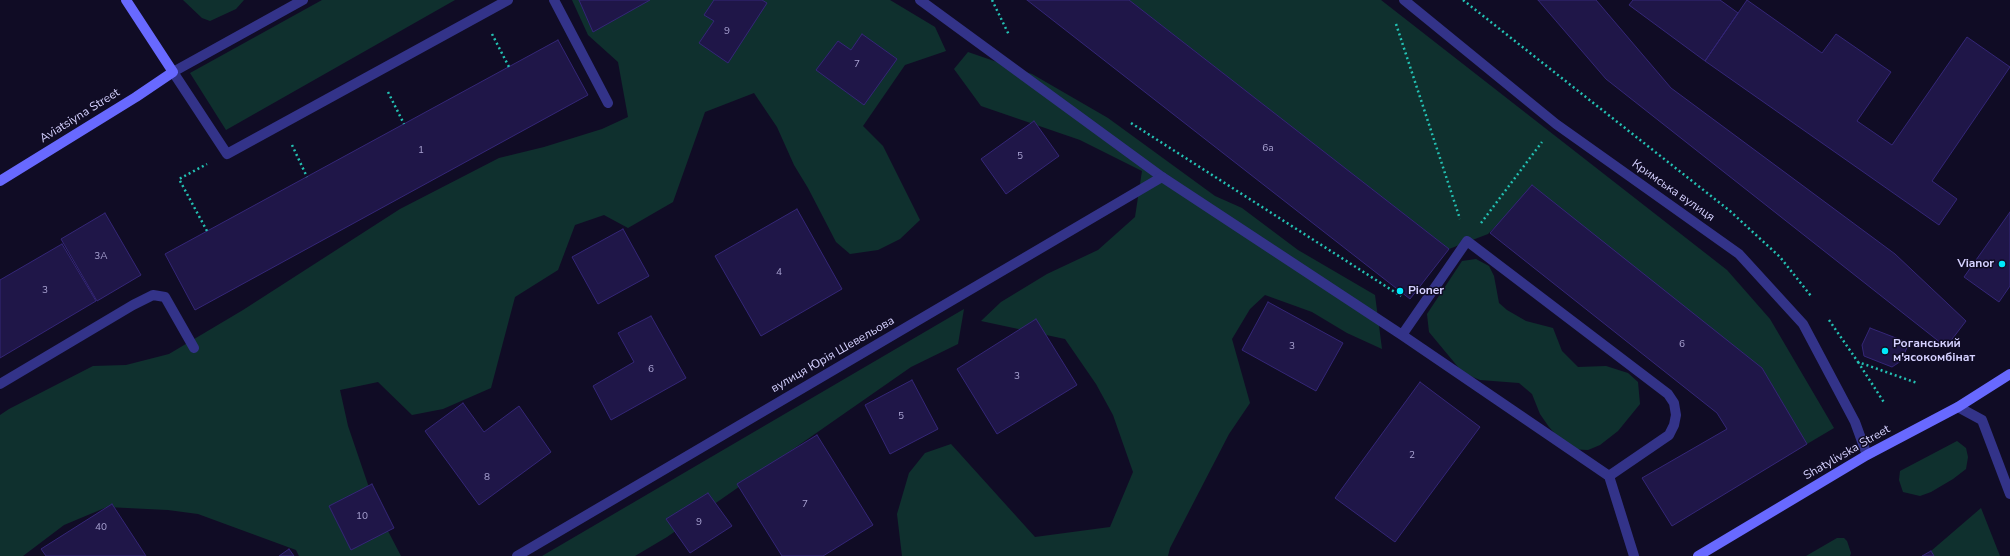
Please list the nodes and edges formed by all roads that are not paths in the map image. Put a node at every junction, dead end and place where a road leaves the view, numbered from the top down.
1 (126, 0) edge
2 (303, 0) edge
3 (508, 0) edge
4 (554, 0) edge
5 (920, 0) edge
6 (1404, 0) edge
7 (173, 72) junction
8 (608, 104) dead end
9 (1162, 177) junction
10 (0, 181) edge
11 (1402, 335) junction
12 (194, 348) dead end
13 (2010, 374) edge
14 (0, 384) edge
15 (1958, 407) junction
16 (1867, 454) junction
17 (1609, 476) junction
18 (2010, 494) edge
19 (517, 556) edge
20 (1634, 556) edge
21 (1698, 556) edge

1 - 7 street
2 - 7 street
3 - 7 street
4 - 8 street
5 - 9 street
6 - 16 street, Кримська вулиця
7 - 10 street, Aviatsiyna Street
9 - 11 street
9 - 19 street, вулиця Юрія Шевельова
11 - 17 street
11 - 17 street
12 - 14 street
13 - 15 street, Shatylivska Street
15 - 16 street, Shatylivska Street
15 - 18 street
16 - 21 street, Shatylivska Street
17 - 20 street

